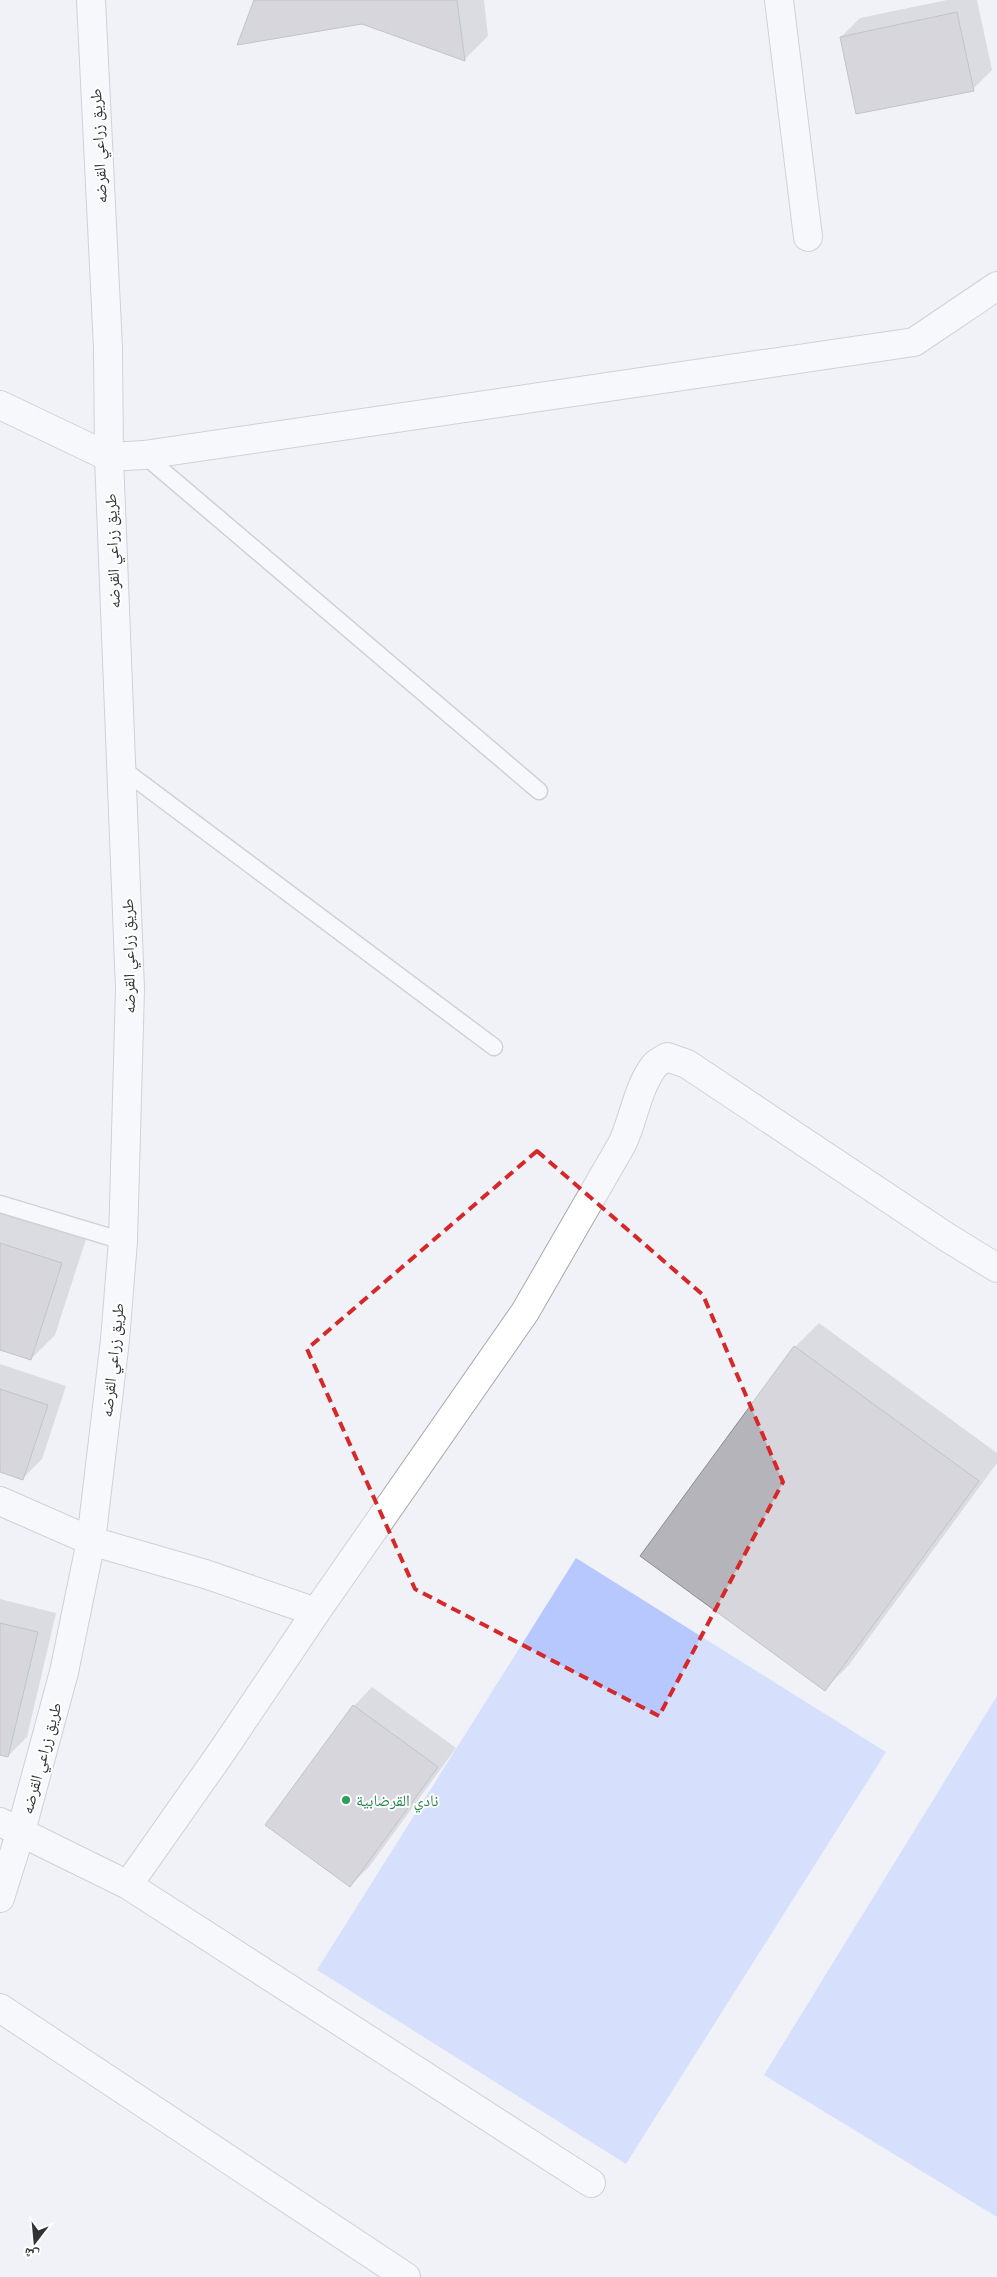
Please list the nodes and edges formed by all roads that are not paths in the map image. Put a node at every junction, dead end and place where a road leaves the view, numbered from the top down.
1 (92, 0) edge
2 (779, 0) edge
3 (808, 236) dead end
4 (997, 286) edge
5 (0, 405) edge
6 (144, 455) junction
7 (109, 458) junction
8 (120, 768) junction
9 (538, 791) dead end
10 (494, 1047) dead end
11 (0, 1204) edge
12 (123, 1241) junction
13 (997, 1268) edge
14 (0, 1501) edge
15 (91, 1541) junction
16 (316, 1612) junction
17 (11, 1827) edge
18 (128, 1885) junction
19 (0, 1898) edge
20 (0, 2008) edge
21 (591, 2183) dead end
22 (406, 2277) edge

1 - 7 street, طريق زراعي القرضه
2 - 3 street
4 - 6 street
5 - 7 street
6 - 7 street
6 - 9 lane
7 - 8 street, طريق زراعي القرضه
8 - 10 lane
8 - 12 street, طريق زراعي القرضه
11 - 12 lane
12 - 15 street, طريق زراعي القرضه
13 - 16 street
14 - 15 street
15 - 16 street
15 - 17 street, طريق زراعي القرضه
16 - 18 street
17 - 18 street
17 - 19 street, طريق زراعي القرضه
18 - 21 street
20 - 22 street

